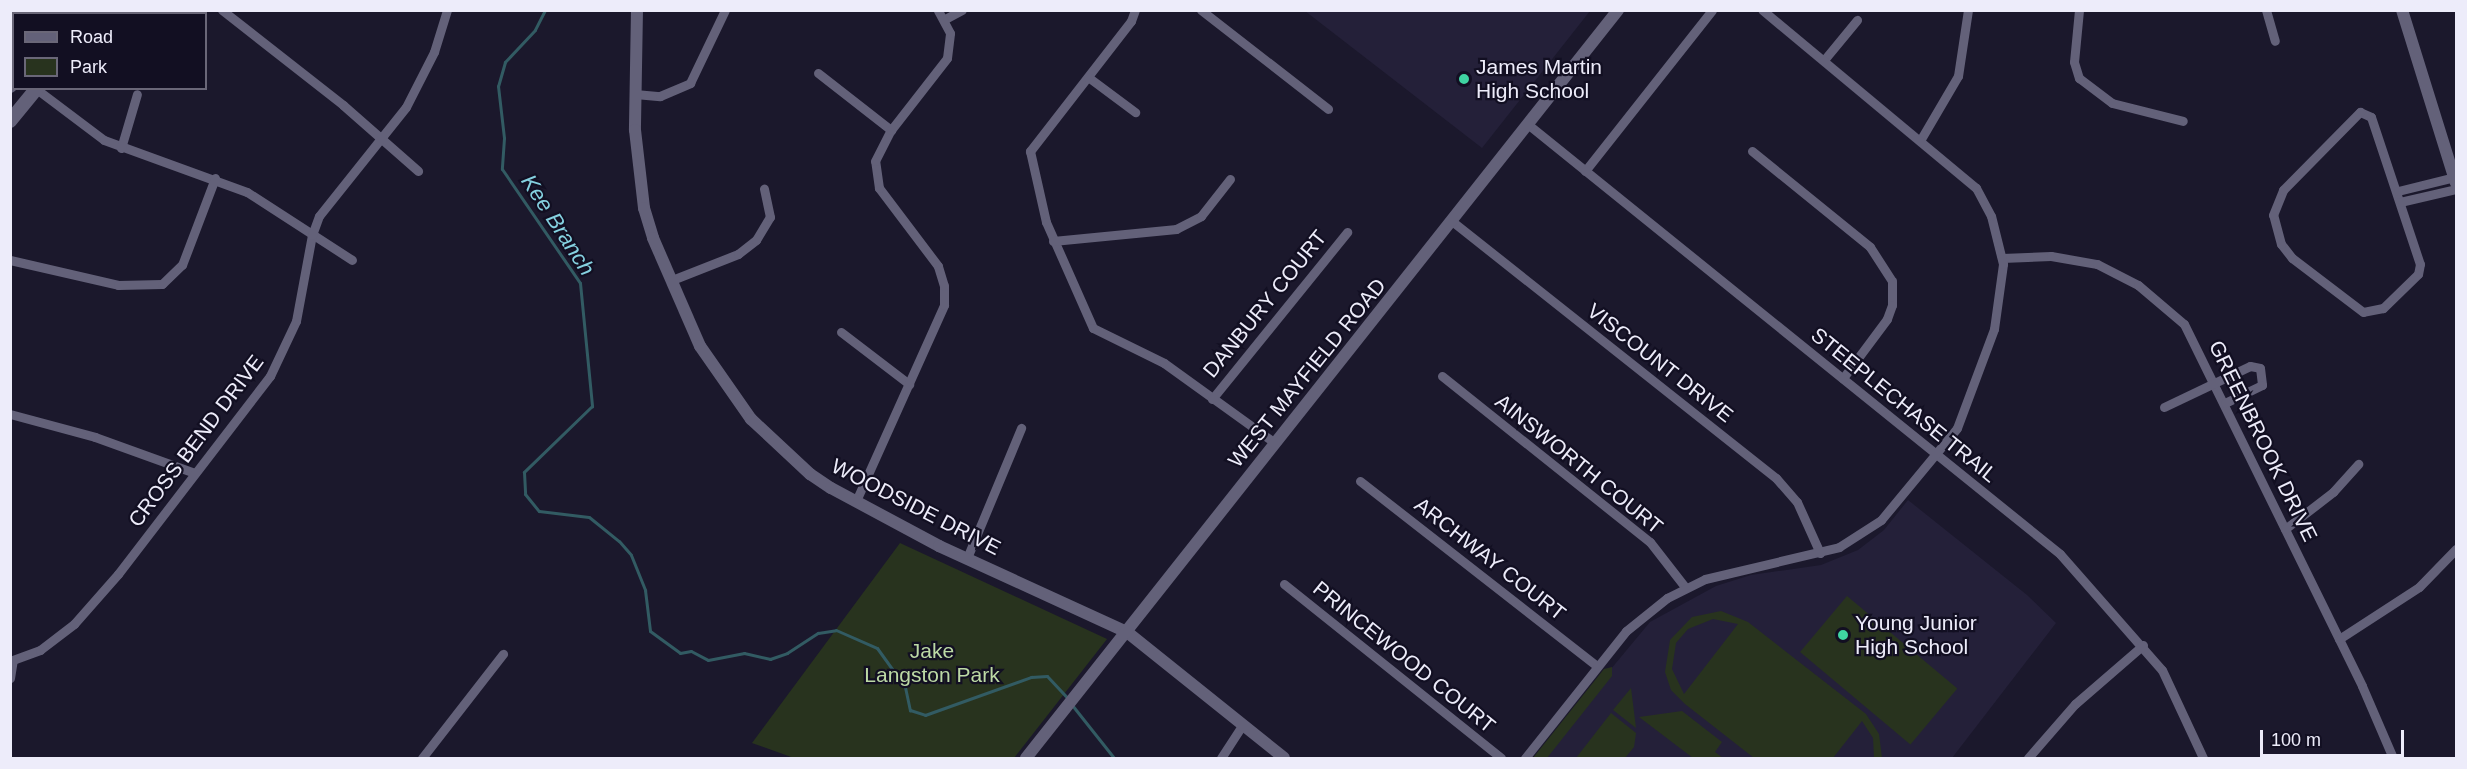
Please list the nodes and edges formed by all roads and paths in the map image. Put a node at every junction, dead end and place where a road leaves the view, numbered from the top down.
1 (222, 10) edge
2 (447, 10) edge
3 (637, 10) edge
4 (725, 10) edge
5 (938, 10) edge
6 (962, 10) edge
7 (1135, 10) edge
8 (1201, 10) edge
9 (1618, 10) edge
10 (1712, 10) edge
11 (1762, 10) edge
12 (1968, 10) edge
13 (2079, 10) edge
14 (2266, 10) edge
15 (2402, 10) edge
16 (945, 19) junction
17 (1857, 20) dead end
18 (2275, 40) dead end
19 (1824, 60) junction
20 (818, 73) dead end
21 (1088, 76) junction
22 (35, 90) edge
23 (37, 90) edge
24 (137, 94) dead end
25 (635, 94) junction
26 (1328, 109) dead end
27 (1135, 112) dead end
28 (10, 121) edge
29 (2182, 121) dead end
30 (1530, 126) junction
31 (891, 130) junction
32 (382, 138) junction
33 (1921, 140) junction
34 (122, 148) junction
35 (1752, 151) dead end
36 (418, 171) dead end
37 (1585, 171) junction
38 (215, 178) junction
39 (1230, 179) dead end
40 (2456, 183) edge
41 (764, 189) dead end
42 (2398, 191) junction
43 (2400, 202) junction
44 (1453, 222) junction
45 (1347, 232) dead end
46 (312, 235) junction
47 (1053, 241) junction
48 (2002, 258) junction
49 (10, 260) edge
50 (352, 260) dead end
51 (672, 280) junction
52 (841, 332) dead end
53 (1442, 376) dead end
54 (1843, 378) junction
55 (2215, 381) junction
56 (909, 384) junction
57 (1212, 399) junction
58 (2225, 403) junction
59 (2164, 407) dead end
60 (10, 414) edge
61 (1021, 428) dead end
62 (1275, 443) junction
63 (1936, 455) junction
64 (2358, 464) dead end
65 (195, 473) junction
66 (1360, 481) dead end
67 (856, 501) junction
68 (2285, 529) junction
69 (2457, 549) edge
70 (1820, 553) junction
71 (967, 558) junction
72 (1284, 584) dead end
73 (1685, 587) junction
74 (1126, 632) junction
75 (2339, 639) junction
76 (2143, 645) junction
77 (503, 654) dead end
78 (12, 660) edge
79 (1597, 666) junction
80 (10, 678) edge
81 (1242, 726) junction
82 (422, 759) edge
83 (1026, 759) edge
84 (1221, 759) edge
85 (1284, 759) edge
86 (1501, 759) edge
87 (1525, 759) edge
88 (2028, 759) edge
89 (2203, 759) edge
90 (2393, 759) edge

1 - 32 street
2 - 32 street, CROSS BEND DRIVE
3 - 25 street, WOODSIDE DRIVE
4 - 25 street
5 - 16 street
6 - 16 street
7 - 21 street
8 - 26 street
9 - 30 street, WEST MAYFIELD ROAD
10 - 37 street
11 - 19 street
12 - 33 street
13 - 29 street
14 - 18 street
15 - 40 street
16 - 31 street
17 - 19 street
19 - 33 street
20 - 31 street
21 - 27 street
21 - 47 street
22 - 28 main road
23 - 34 street
24 - 34 street
25 - 51 street, WOODSIDE DRIVE
30 - 37 street, STEEPLECHASE TRAIL
30 - 44 street, WEST MAYFIELD ROAD
31 - 56 street
32 - 36 street
32 - 46 street, CROSS BEND DRIVE
33 - 48 street
34 - 38 street
35 - 54 street
37 - 54 street, STEEPLECHASE TRAIL
38 - 46 street
38 - 49 street
39 - 47 street
40 - 42 street
40 - 43 street
41 - 51 street
42 - 43 street
42 - 43 street
44 - 62 street, WEST MAYFIELD ROAD
44 - 70 street, VISCOUNT DRIVE
45 - 57 street, DANBURY COURT
46 - 50 street
46 - 65 street, CROSS BEND DRIVE
47 - 57 street
48 - 55 street, GREENBROOK DRIVE
48 - 63 street
51 - 67 street, WOODSIDE DRIVE
52 - 56 street
53 - 73 street, AINSWORTH COURT
54 - 63 street, STEEPLECHASE TRAIL
55 - 58 street, GREENBROOK DRIVE
55 - 58 street
55 - 59 street
56 - 67 street
57 - 62 street
58 - 68 street, GREENBROOK DRIVE
60 - 65 street
61 - 71 street
62 - 74 street, WEST MAYFIELD ROAD
63 - 70 street
63 - 76 street, STEEPLECHASE TRAIL
64 - 68 street
65 - 78 street, CROSS BEND DRIVE
66 - 79 street, ARCHWAY COURT
67 - 71 street, WOODSIDE DRIVE
68 - 75 street, GREENBROOK DRIVE
69 - 75 street
70 - 73 street
71 - 74 street, WOODSIDE DRIVE
72 - 86 street, PRINCEWOOD COURT
73 - 79 street
74 - 81 street, WOODSIDE DRIVE
74 - 83 street, WEST MAYFIELD ROAD
75 - 90 street, GREENBROOK DRIVE
76 - 88 street
76 - 89 street, STEEPLECHASE TRAIL
77 - 82 street
78 - 80 street
79 - 87 street
81 - 84 street
81 - 85 street, WOODSIDE DRIVE

